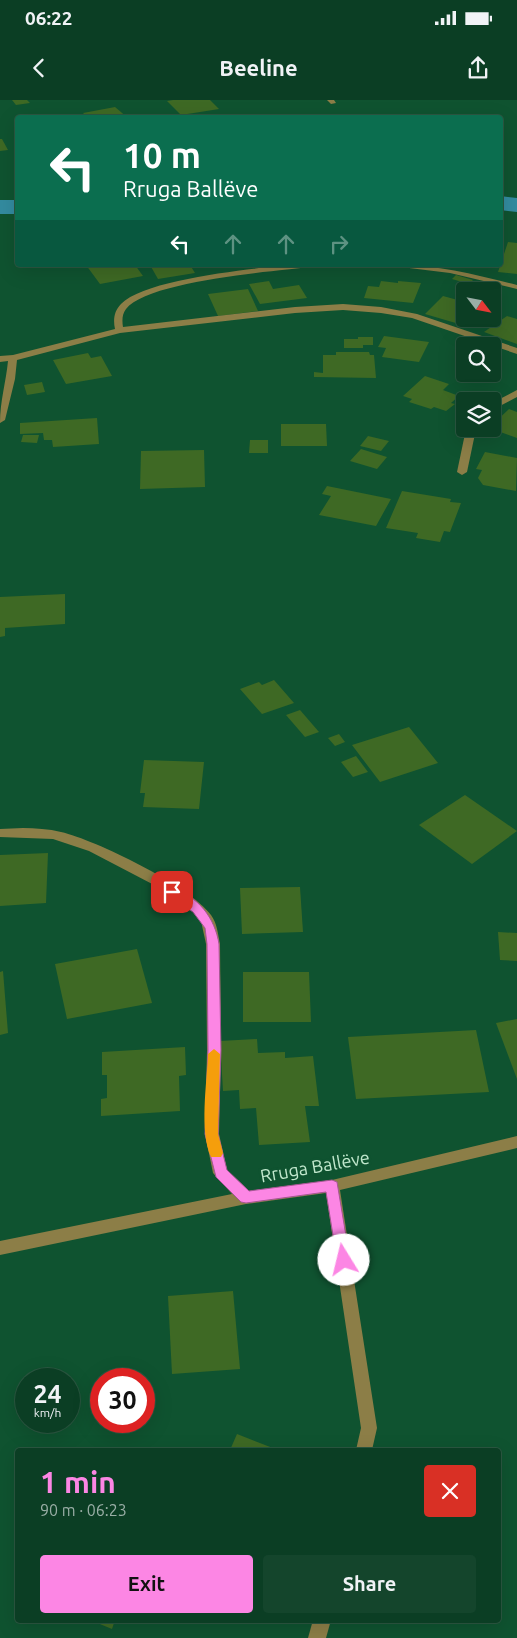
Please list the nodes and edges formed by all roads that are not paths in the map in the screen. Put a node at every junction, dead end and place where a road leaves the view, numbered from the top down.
1 (295, 267) edge
2 (417, 267) edge
3 (517, 287) edge
4 (120, 330) junction
5 (517, 351) edge
6 (0, 358) edge
7 (13, 358) junction
8 (517, 393) edge
9 (501, 402) edge
10 (0, 420) edge
11 (469, 437) edge
12 (462, 472) dead end
13 (0, 833) edge
14 (517, 1142) edge
15 (332, 1186) junction
16 (246, 1198) junction
17 (0, 1248) edge
18 (365, 1448) edge
19 (321, 1623) edge
20 (317, 1638) edge

1 - 4 street
2 - 3 street
4 - 5 street
4 - 7 street
6 - 7 street
7 - 10 street
8 - 9 street
11 - 12 street
13 - 16 street
14 - 15 street, Rruga Ballëve
15 - 16 street, Rruga Ballëve
15 - 18 street
16 - 17 street, Rruga Ballëve
19 - 20 street

